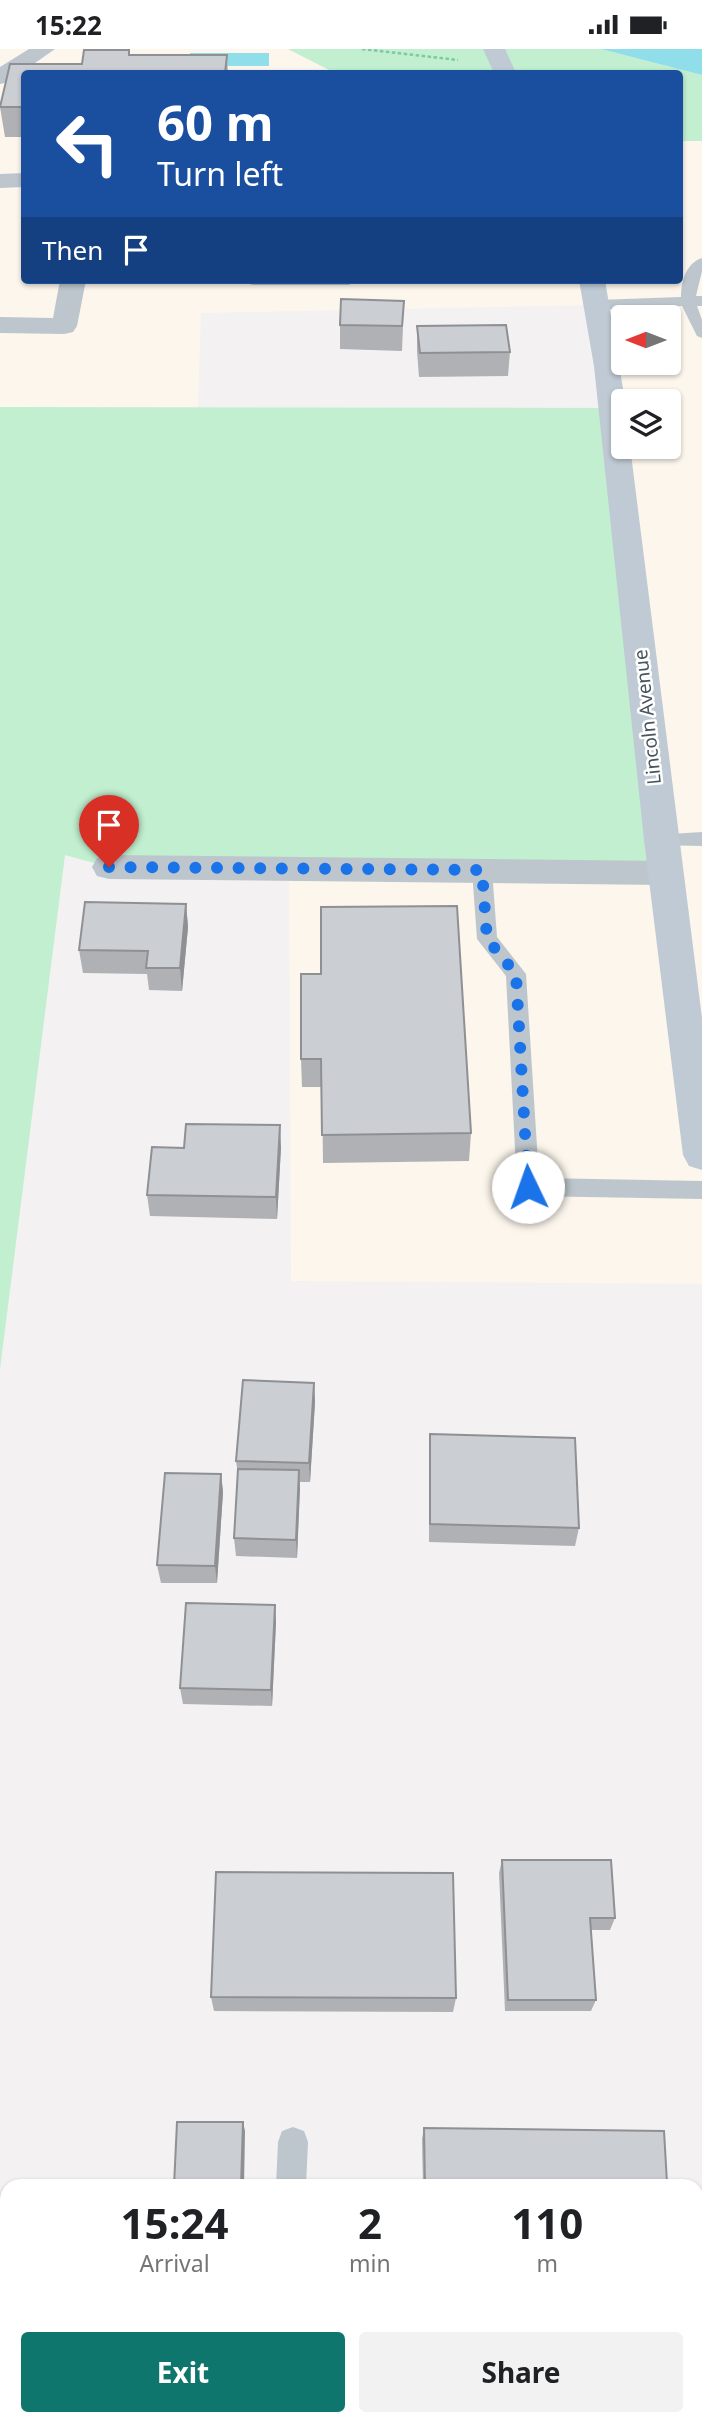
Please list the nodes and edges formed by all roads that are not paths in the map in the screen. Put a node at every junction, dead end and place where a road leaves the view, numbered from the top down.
1 (44, 49) edge
2 (0, 77) edge
3 (21, 180) edge
4 (0, 181) edge
5 (702, 262) edge
6 (73, 284) edge
7 (595, 292) edge
8 (694, 301) edge
9 (0, 325) edge
10 (702, 333) edge
11 (702, 839) edge
12 (660, 840) junction
13 (109, 867) dead end
14 (482, 870) junction
15 (665, 873) junction
16 (702, 1155) edge
17 (702, 1190) edge
18 (293, 2142) dead end
19 (291, 2179) edge

1 - 2 street
3 - 4 street
5 - 8 lane
6 - 9 street
7 - 8 lane
7 - 12 main road, Lincoln Avenue
8 - 10 lane
11 - 12 lane
12 - 15 main road, Lincoln Avenue
13 - 14 street
14 - 15 street
14 - 17 lane
15 - 16 main road, Lincoln Avenue
18 - 19 lane

